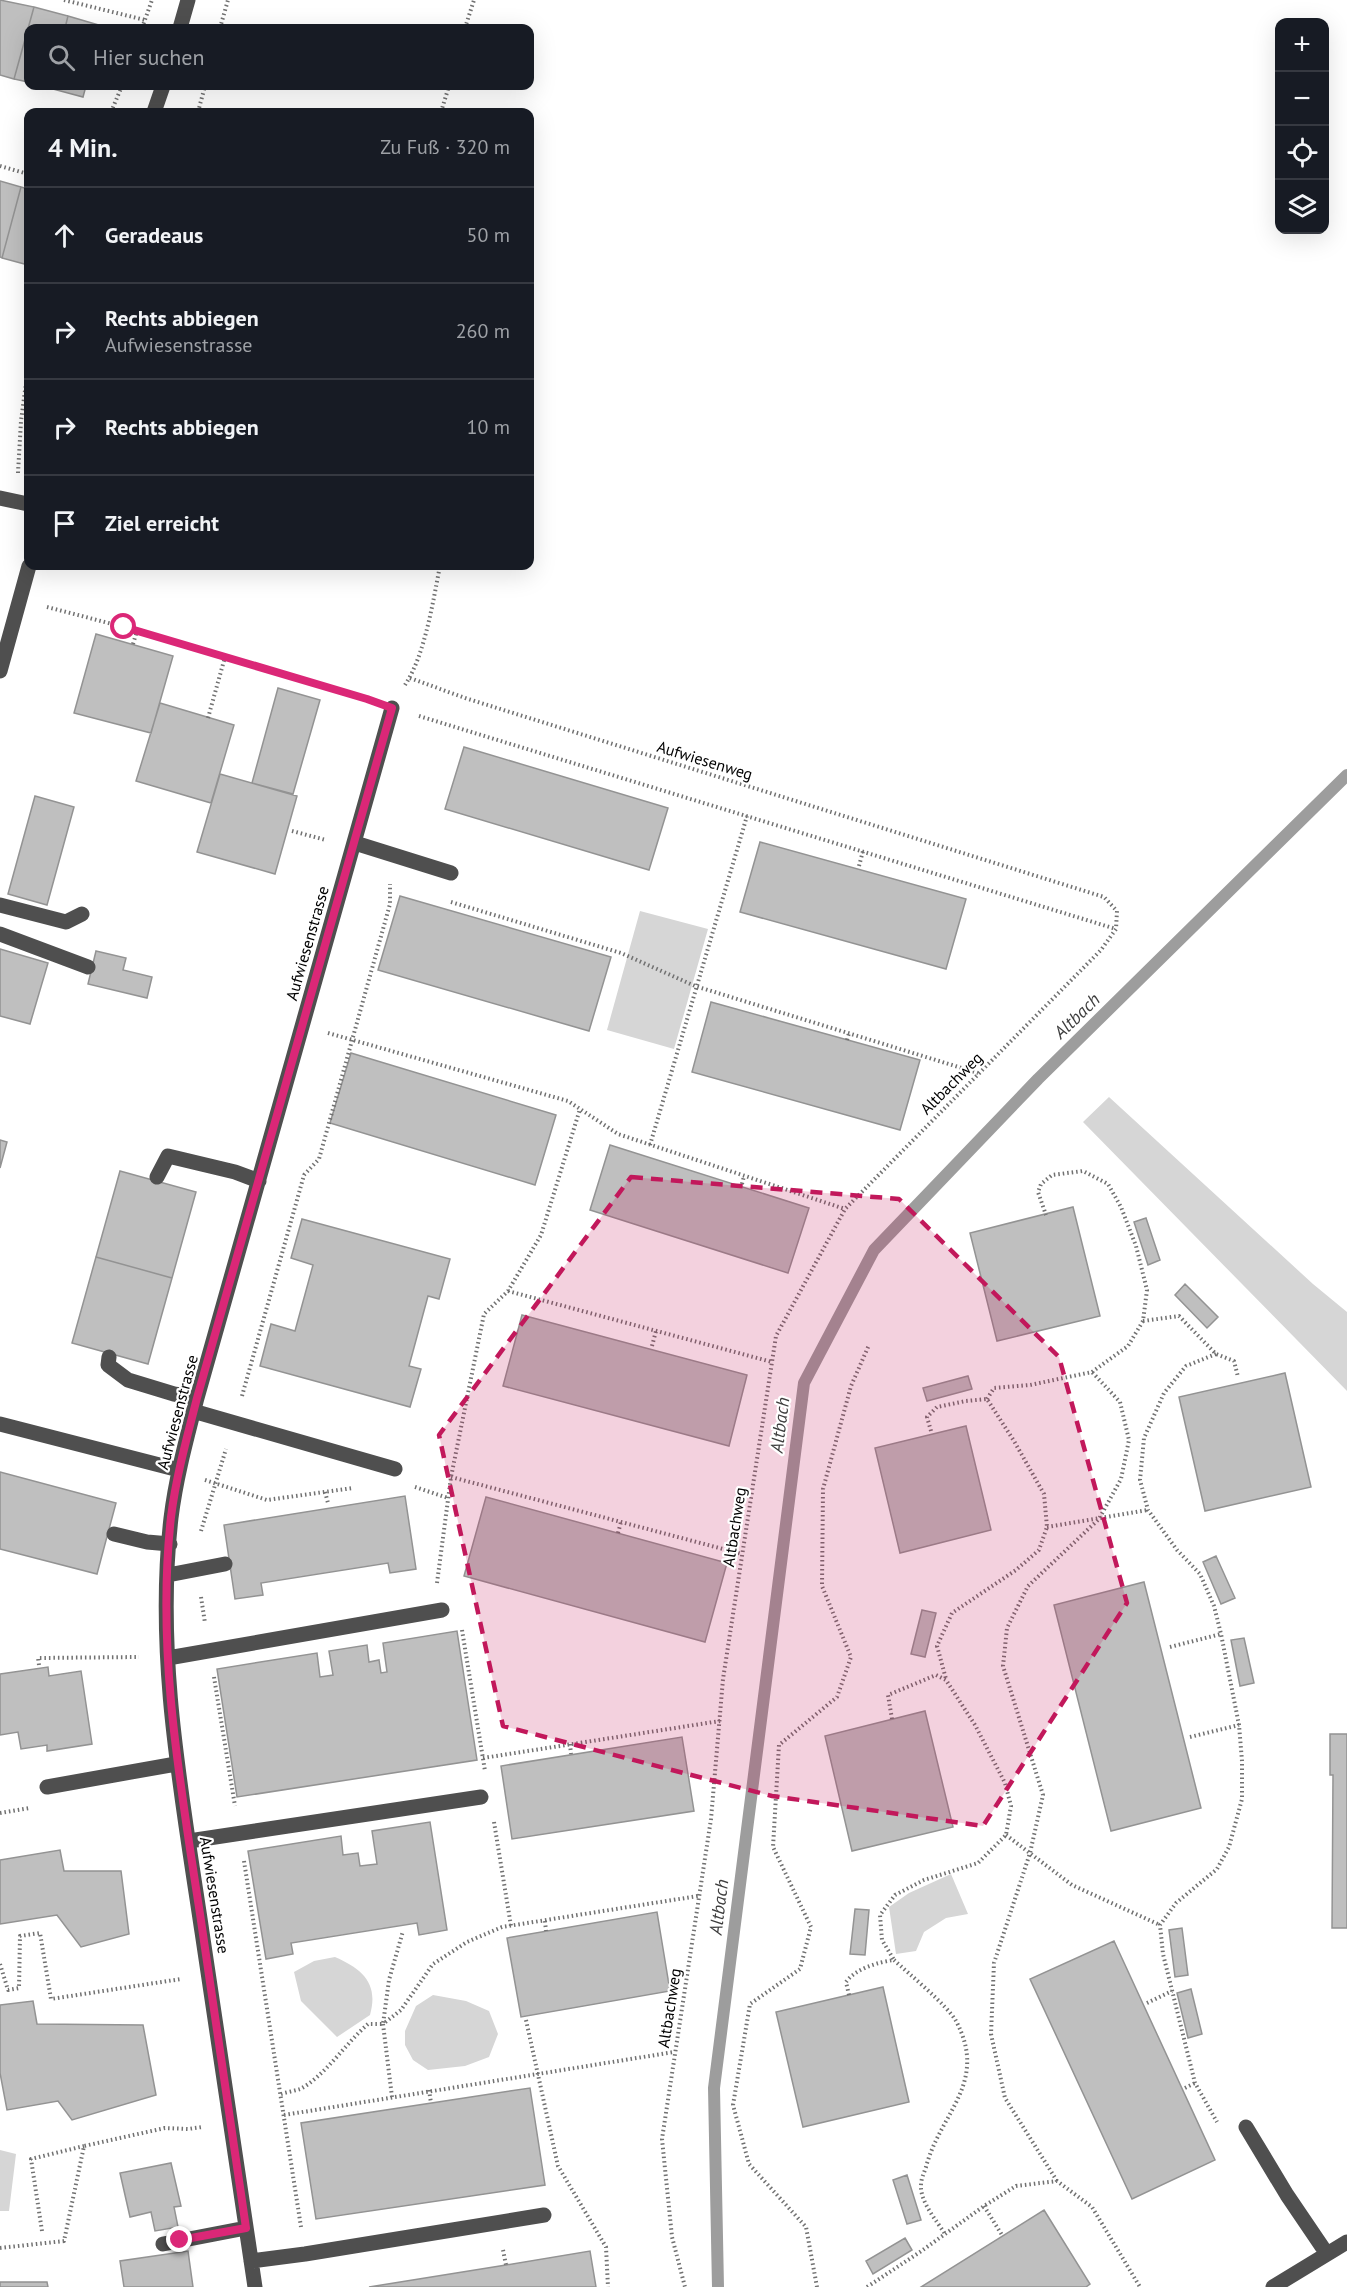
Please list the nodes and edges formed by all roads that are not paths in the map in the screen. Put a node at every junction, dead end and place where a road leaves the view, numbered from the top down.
1 (189, 0) edge
2 (181, 24) edge
3 (161, 90) edge
4 (155, 108) edge
5 (0, 498) edge
6 (23, 503) edge
7 (28, 570) edge
8 (0, 671) edge
9 (392, 708) road end
10 (355, 843) junction
11 (451, 873) dead end
12 (0, 905) edge
13 (82, 914) dead end
14 (0, 934) edge
15 (88, 967) dead end
16 (157, 1177) dead end
17 (259, 1181) junction
18 (109, 1357) dead end
19 (195, 1405) junction
20 (0, 1424) edge
21 (395, 1469) dead end
22 (179, 1470) junction
23 (114, 1534) dead end
24 (170, 1544) junction
25 (225, 1564) dead end
26 (168, 1575) junction
27 (442, 1610) road end
28 (168, 1658) junction
29 (176, 1764) junction
30 (47, 1787) dead end
31 (481, 1797) dead end
32 (189, 1841) junction
33 (1246, 2127) dead end
34 (544, 2215) dead end
35 (246, 2228) junction
36 (1347, 2242) edge
37 (163, 2244) dead end
38 (1326, 2254) junction
39 (252, 2261) junction
40 (255, 2287) edge
41 (1273, 2287) edge

1 - 2 street
3 - 4 street
5 - 6 street
7 - 8 street
9 - 10 street, Aufwiesenstrasse
10 - 11 street
10 - 17 street, Aufwiesenstrasse
12 - 13 street
14 - 15 street
16 - 17 street
17 - 19 street, Aufwiesenstrasse
18 - 19 street
19 - 21 street
19 - 22 street, Aufwiesenstrasse
20 - 22 street
22 - 24 street, Aufwiesenstrasse
23 - 24 street
24 - 26 street, Aufwiesenstrasse
25 - 26 street
26 - 28 street, Aufwiesenstrasse
27 - 28 street
28 - 29 street, Aufwiesenstrasse
29 - 30 street
29 - 32 street, Aufwiesenstrasse
31 - 32 street
32 - 35 street, Aufwiesenstrasse
33 - 38 street
34 - 39 street
35 - 37 street
35 - 39 street, Aufwiesenstrasse
36 - 38 street
38 - 41 street
39 - 40 street, Aufwiesenstrasse

